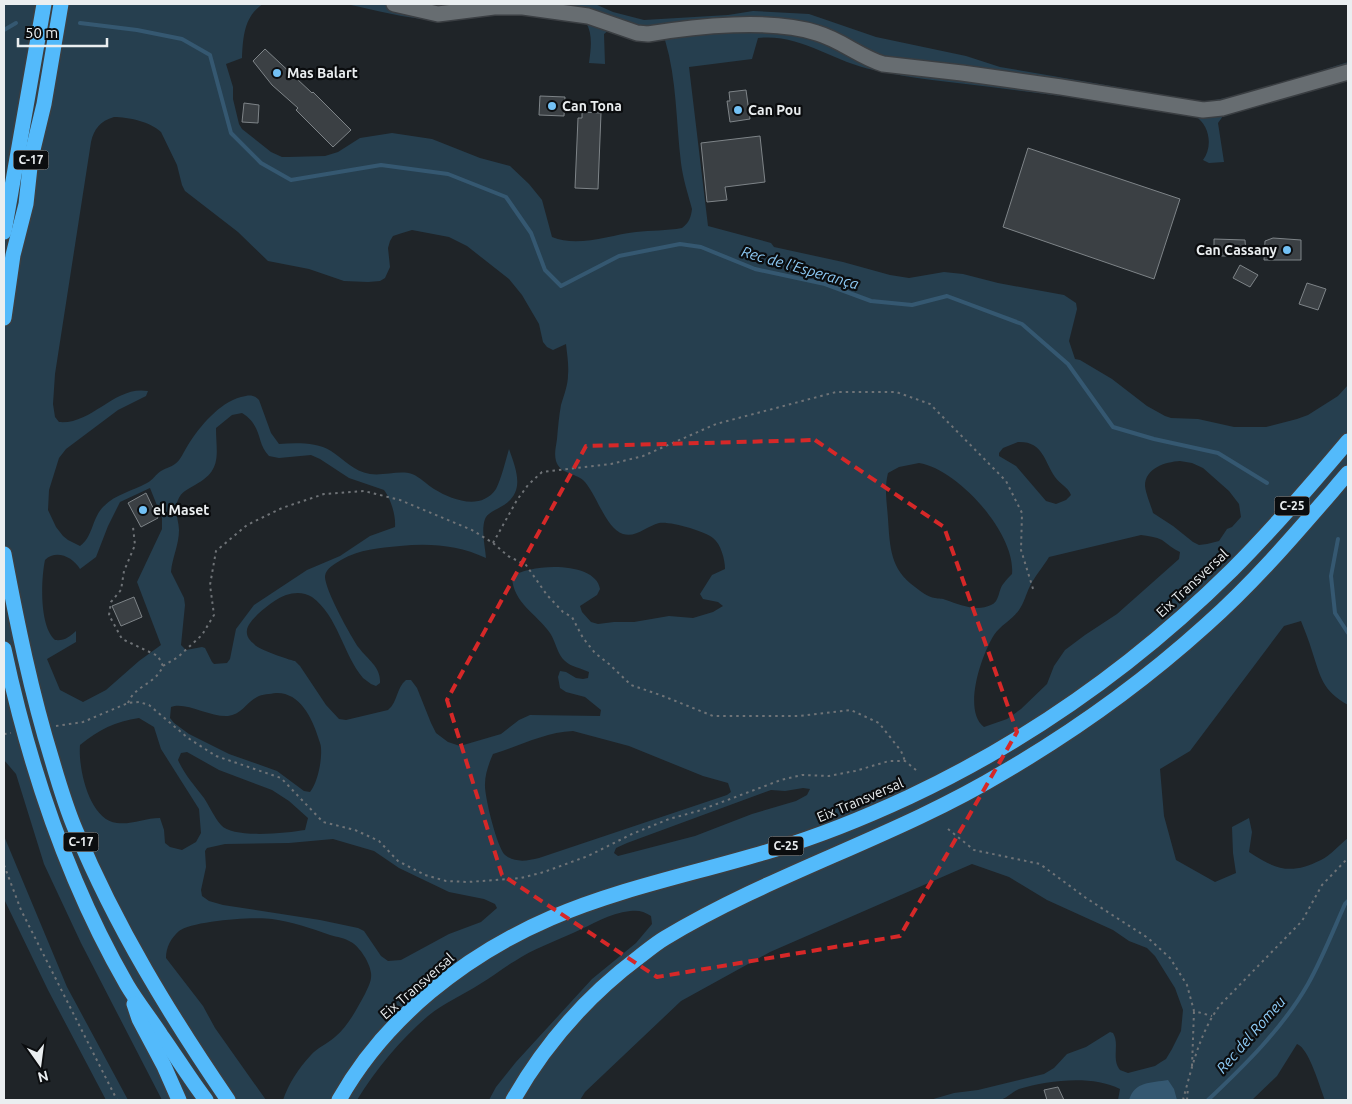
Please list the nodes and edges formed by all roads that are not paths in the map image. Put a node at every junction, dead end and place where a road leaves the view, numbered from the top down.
1 (44, 4) edge
2 (61, 4) edge
3 (394, 4) edge
4 (1348, 72) edge
5 (4, 232) edge
6 (4, 318) edge
7 (1348, 441) edge
8 (1348, 473) edge
9 (4, 554) edge
10 (4, 649) edge
11 (128, 986) junction
12 (179, 1100) edge
13 (206, 1100) edge
14 (228, 1100) edge
15 (339, 1100) edge
16 (514, 1100) edge

1 - 5 highway, C-17
2 - 6 highway, C-17
3 - 4 street
7 - 15 highway, Eix Transversal / C-25
8 - 16 highway, C-25
9 - 14 highway, C-17
10 - 11 highway, C-17
11 - 12 highway
11 - 13 highway, C-17

